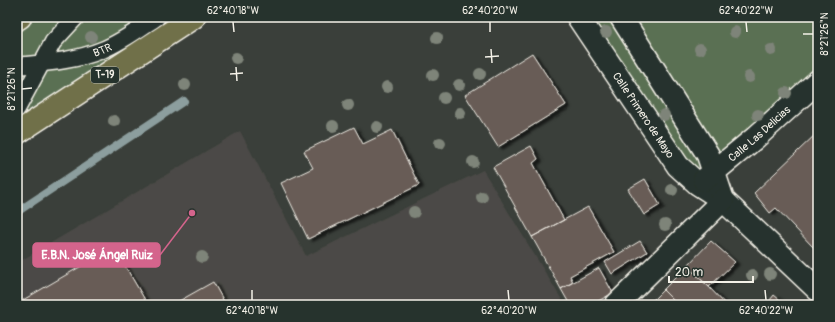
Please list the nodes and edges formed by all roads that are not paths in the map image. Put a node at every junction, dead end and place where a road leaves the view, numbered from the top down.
1 (20, 17) edge
2 (76, 17) edge
3 (157, 17) edge
4 (194, 17) edge
5 (578, 17) edge
6 (621, 17) edge
7 (17, 19) edge
8 (40, 64) junction
9 (17, 66) edge
10 (818, 81) edge
11 (17, 109) edge
12 (17, 132) edge
13 (706, 178) junction
14 (723, 200) junction
15 (818, 290) edge
16 (616, 305) edge

1 - 7 highway
2 - 8 lane
3 - 8 lane, BTR
4 - 12 highway, T-19
5 - 13 street, Calle Primero de Mayo
6 - 13 street
8 - 9 lane, BTR
8 - 11 lane
10 - 13 street, Calle Las Delicias
13 - 14 street
14 - 15 street
14 - 16 street

